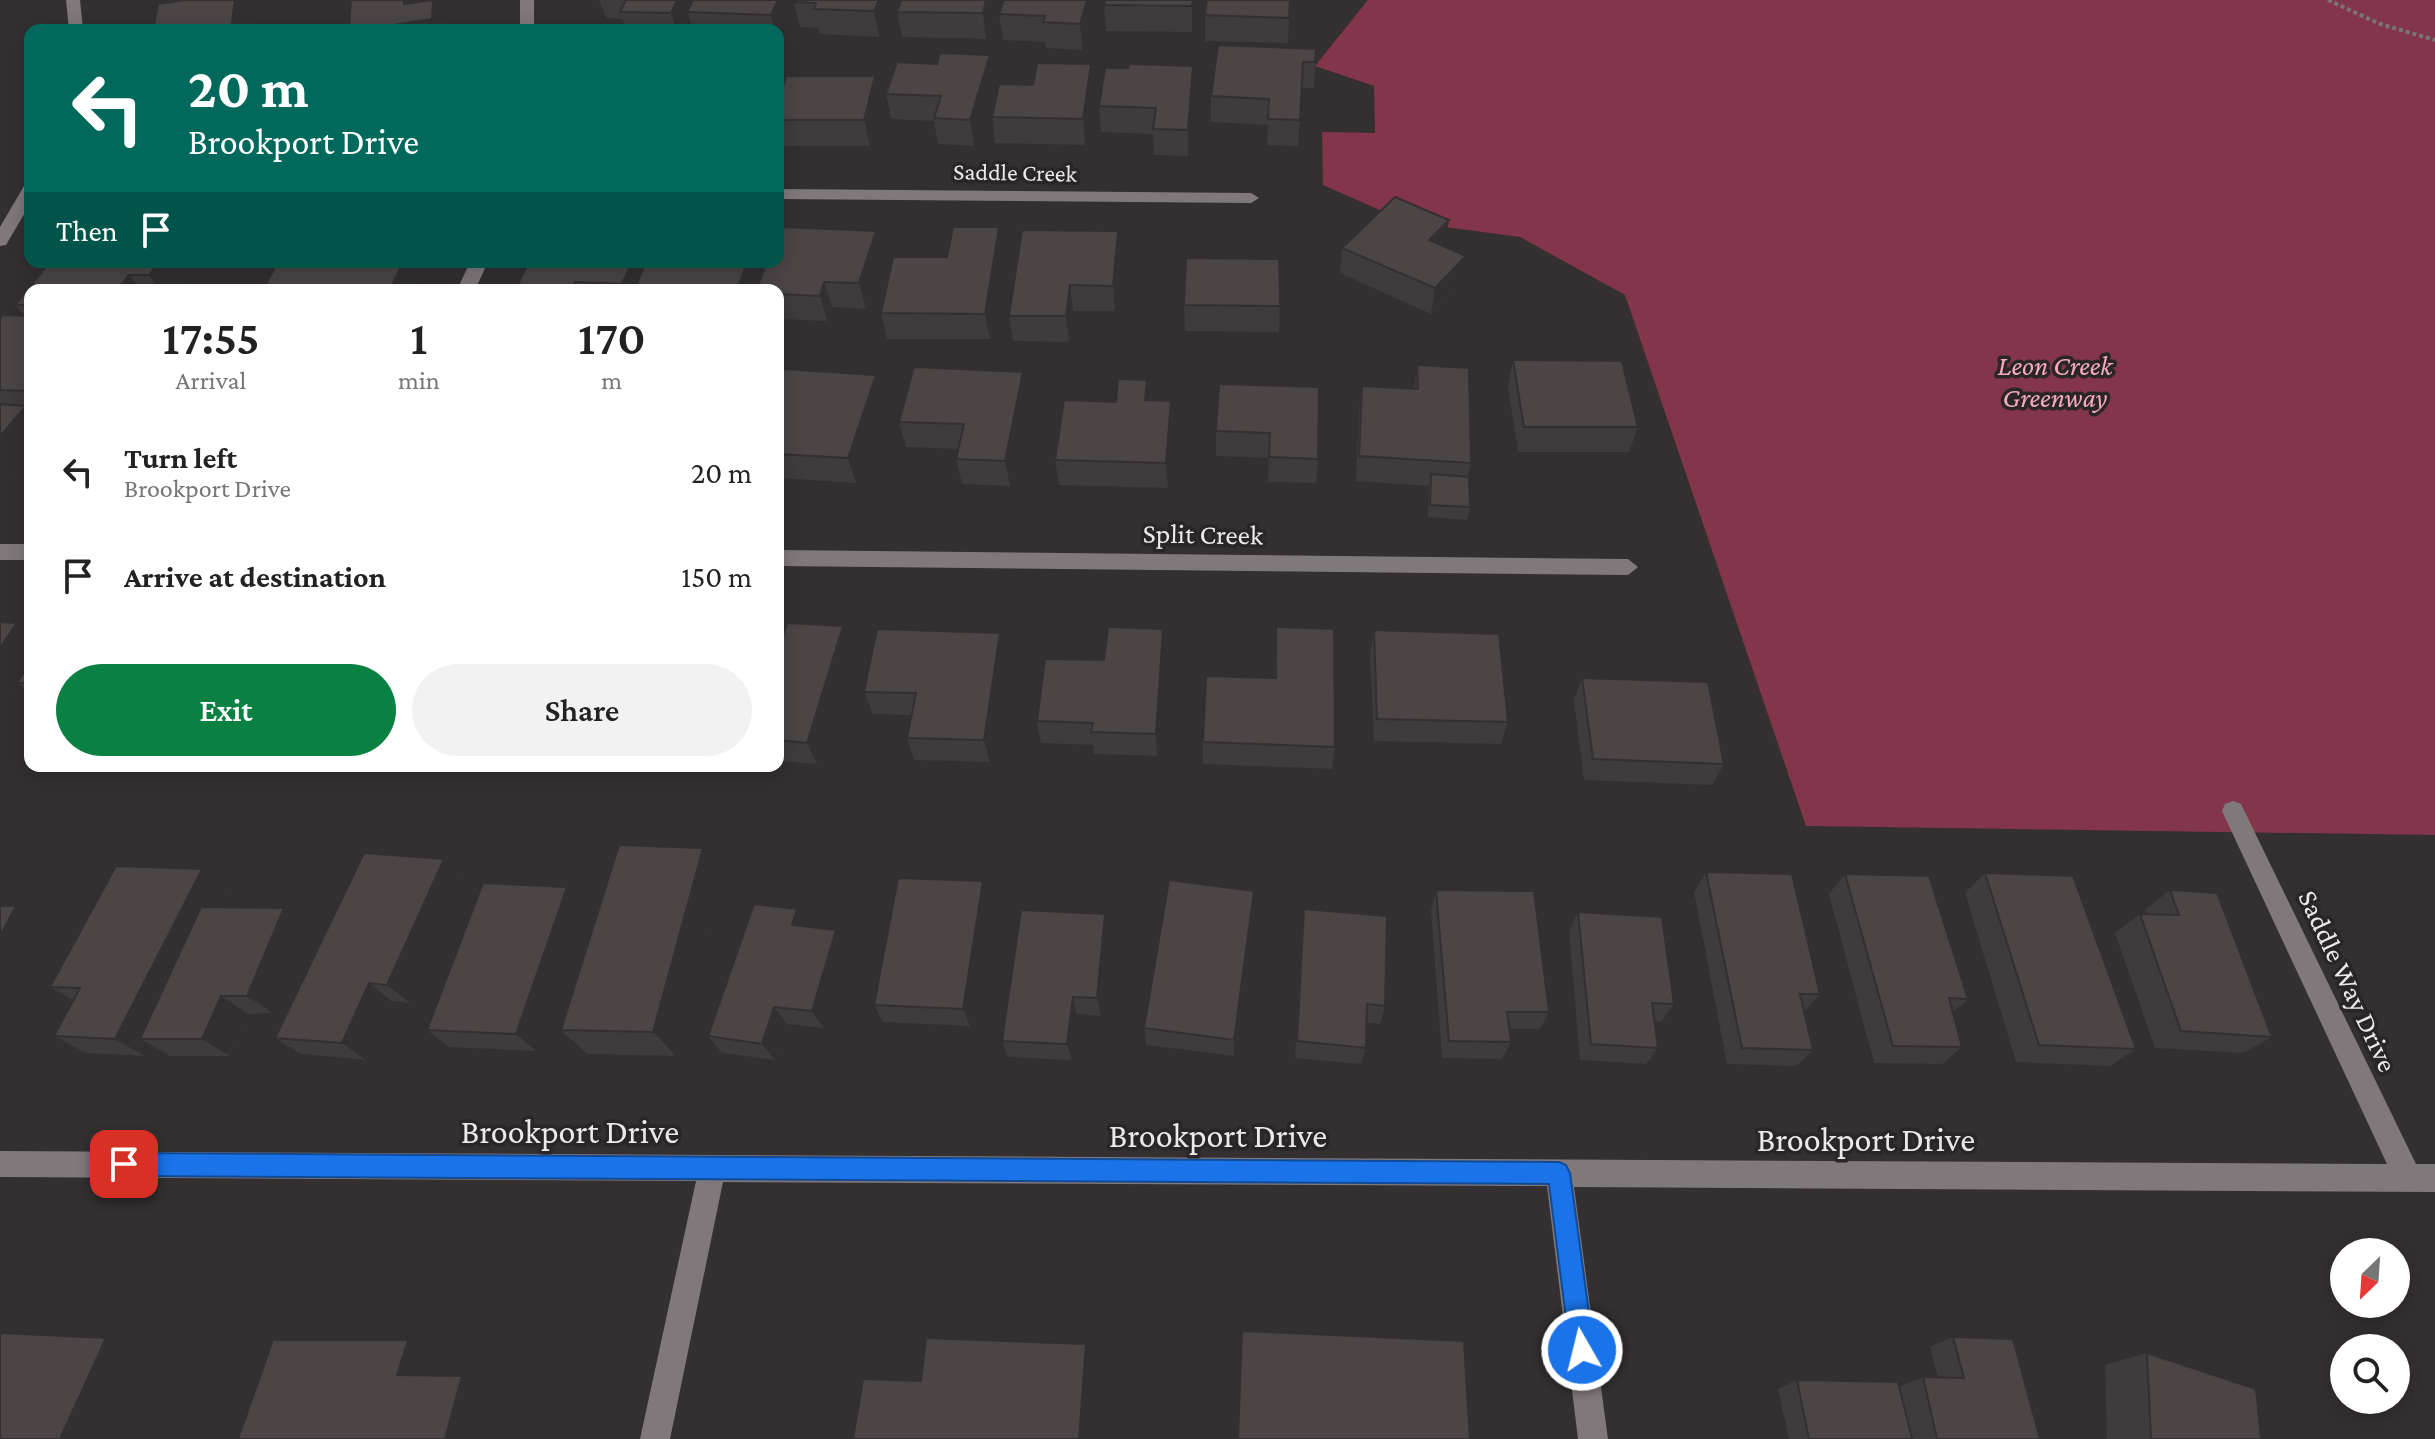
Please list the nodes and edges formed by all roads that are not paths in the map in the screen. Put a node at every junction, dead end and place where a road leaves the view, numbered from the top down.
1 (73, 0) edge
2 (527, 0) edge
3 (75, 24) edge
4 (527, 24) edge
5 (784, 194) edge
6 (1251, 198) dead end
7 (24, 200) edge
8 (0, 241) edge
9 (0, 552) edge
10 (24, 552) edge
11 (784, 558) edge
12 (1628, 567) dead end
13 (2233, 811) dead end
14 (0, 1164) edge
15 (712, 1168) junction
16 (1559, 1173) junction
17 (2421, 1178) edge
18 (655, 1439) edge
19 (1593, 1439) edge

1 - 3 street
2 - 4 street
5 - 6 street, Saddle Creek
7 - 8 street
9 - 10 street
11 - 12 street, Split Creek
13 - 17 street, Saddle Way Drive
14 - 15 street, Brookport Drive
15 - 16 street, Brookport Drive
15 - 18 street
16 - 17 street, Brookport Drive
16 - 19 street

